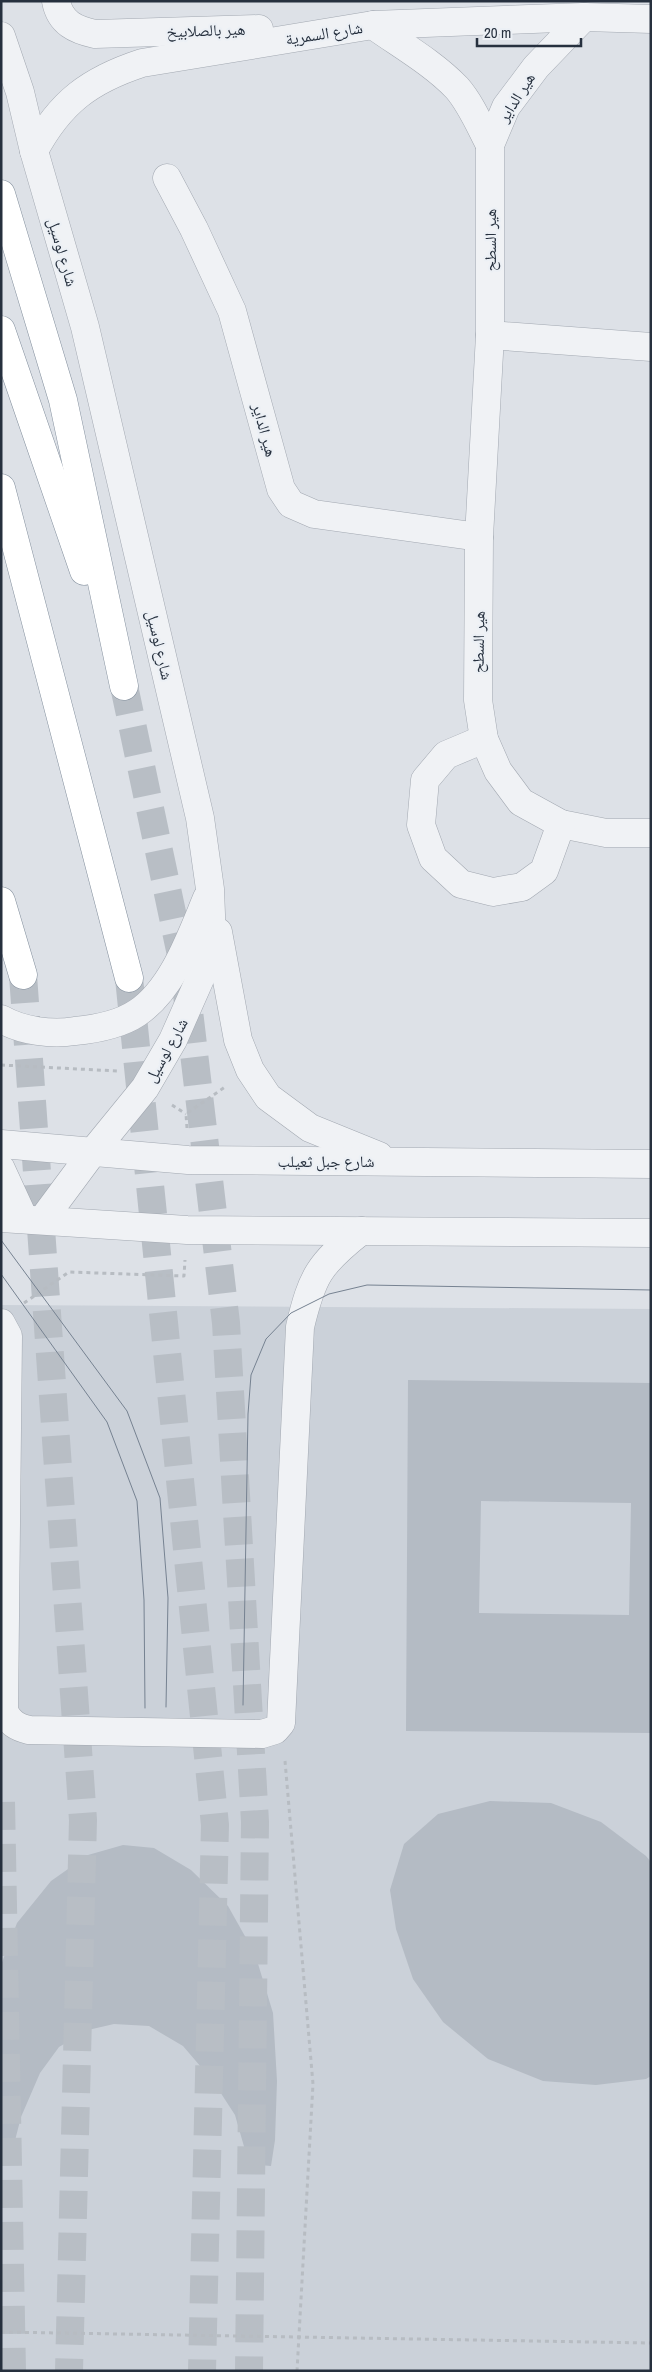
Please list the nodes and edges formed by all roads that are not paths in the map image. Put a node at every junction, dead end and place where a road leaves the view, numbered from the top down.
1 (56, 1) edge
2 (584, 18) junction
3 (651, 19) edge
4 (373, 25) junction
5 (1, 36) edge
6 (490, 145) junction
7 (34, 151) junction
8 (167, 178) dead end
9 (1, 194) edge
10 (1, 330) edge
11 (490, 335) junction
12 (651, 347) edge
13 (1, 488) edge
14 (480, 537) junction
15 (484, 739) junction
16 (561, 824) junction
17 (651, 833) edge
18 (210, 889) junction
19 (1, 901) edge
20 (23, 976) tunnel mouth
21 (129, 978) tunnel mouth
22 (1, 1019) edge
23 (1, 1144) edge
24 (92, 1153) junction
25 (392, 1162) junction
26 (651, 1164) edge
27 (1, 1169) edge
28 (23, 1218) edge
29 (361, 1231) junction
30 (651, 1233) edge
31 (9, 1316) edge

1 - 4 street, هير بالصلابيخ
2 - 3 street, شارع السمرية
2 - 4 street, شارع السمرية
2 - 6 street, هير الداير
4 - 6 street, هير الداير
4 - 7 street, شارع السمرية
5 - 7 street, شارع لوسيل
6 - 11 street, هير السطح
7 - 18 street, شارع لوسيل
8 - 14 street, هير الداير
9 - 10 highway
11 - 12 street
11 - 14 street, هير السطح
13 - 21 highway
14 - 15 street, هير السطح
15 - 16 street, هير السطح
15 - 16 street
16 - 17 street, هير السطح
18 - 22 street
18 - 24 street, شارع لوسيل
18 - 25 street
19 - 20 highway
23 - 24 street, شارع جبل ثعيلب
24 - 25 street, شارع جبل ثعيلب
24 - 28 street, شارع لوسيل
25 - 26 street, شارع جبل ثعيلب
27 - 28 street
28 - 29 street
29 - 30 street
29 - 31 street

